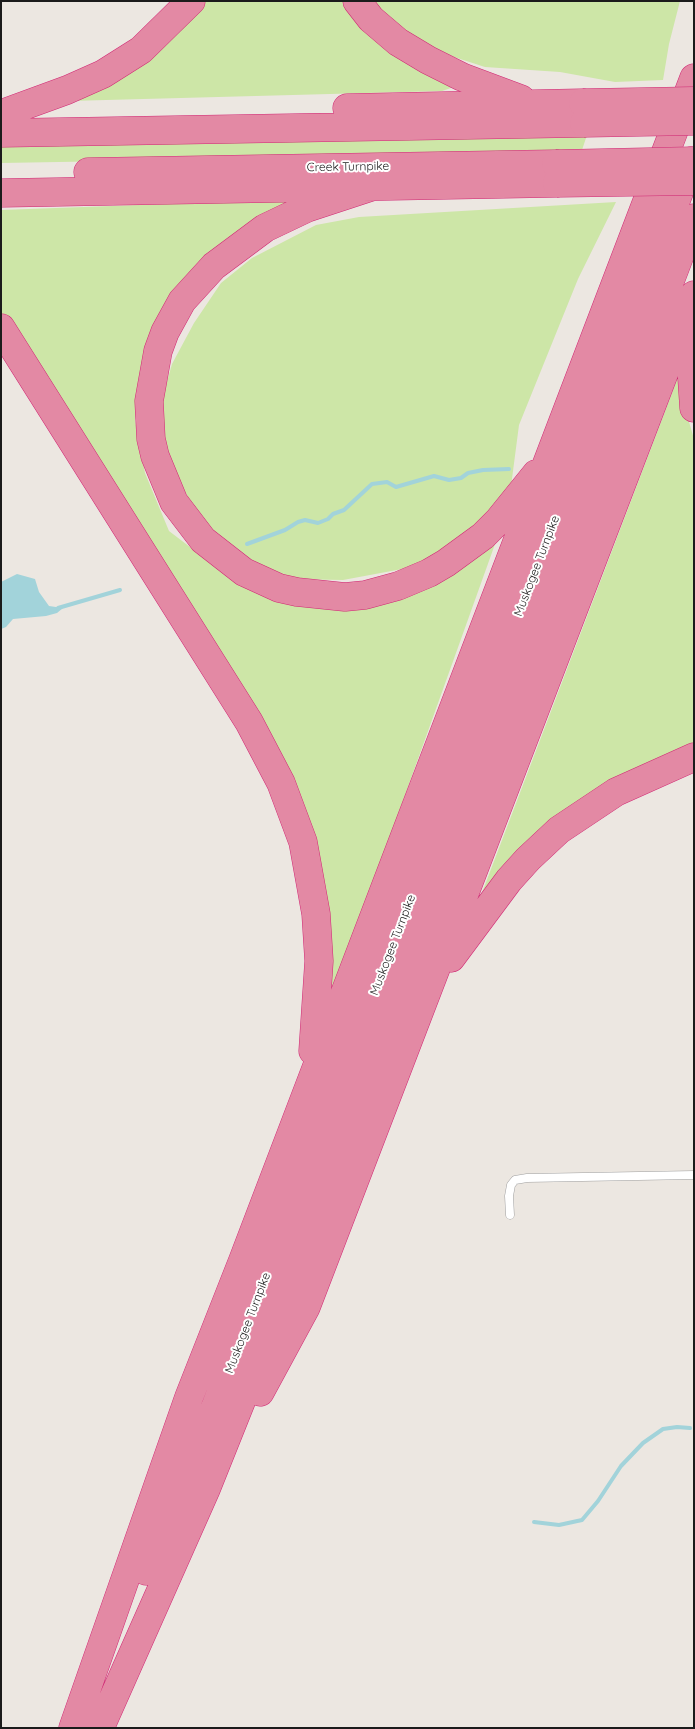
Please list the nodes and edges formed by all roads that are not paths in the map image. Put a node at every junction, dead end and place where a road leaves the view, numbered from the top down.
1 (190, 1) edge
2 (357, 1) edge
3 (694, 78) edge
4 (694, 101) edge
5 (534, 104) junction
6 (583, 113) junction
7 (1, 114) edge
8 (694, 121) edge
9 (1, 132) edge
10 (694, 155) edge
11 (694, 161) edge
12 (1, 174) edge
13 (556, 174) junction
14 (694, 181) edge
15 (371, 187) junction
16 (1, 192) edge
17 (694, 218) edge
18 (693, 296) edge
19 (1, 328) edge
20 (694, 408) edge
21 (552, 453) junction
22 (694, 757) edge
23 (428, 989) junction
24 (310, 1083) junction
25 (694, 1175) edge
26 (510, 1215) dead end
27 (206, 1489) junction
28 (74, 1728) edge
29 (100, 1728) edge

1 - 7 highway
2 - 5 highway
3 - 21 highway
4 - 6 highway, bridge
5 - 6 highway
5 - 7 highway
6 - 8 highway, bridge
6 - 9 highway
10 - 28 highway, Muskogee Turnpike
11 - 13 highway, Creek Turnpike, bridge
12 - 13 highway, Creek Turnpike
13 - 14 highway, bridge
13 - 15 highway
15 - 16 highway
15 - 21 highway
17 - 27 highway, Muskogee Turnpike
18 - 20 highway
18 - 23 highway
19 - 24 highway
21 - 24 highway
22 - 23 highway
23 - 27 highway
24 - 28 highway
25 - 26 lane
27 - 29 highway, Muskogee Turnpike

